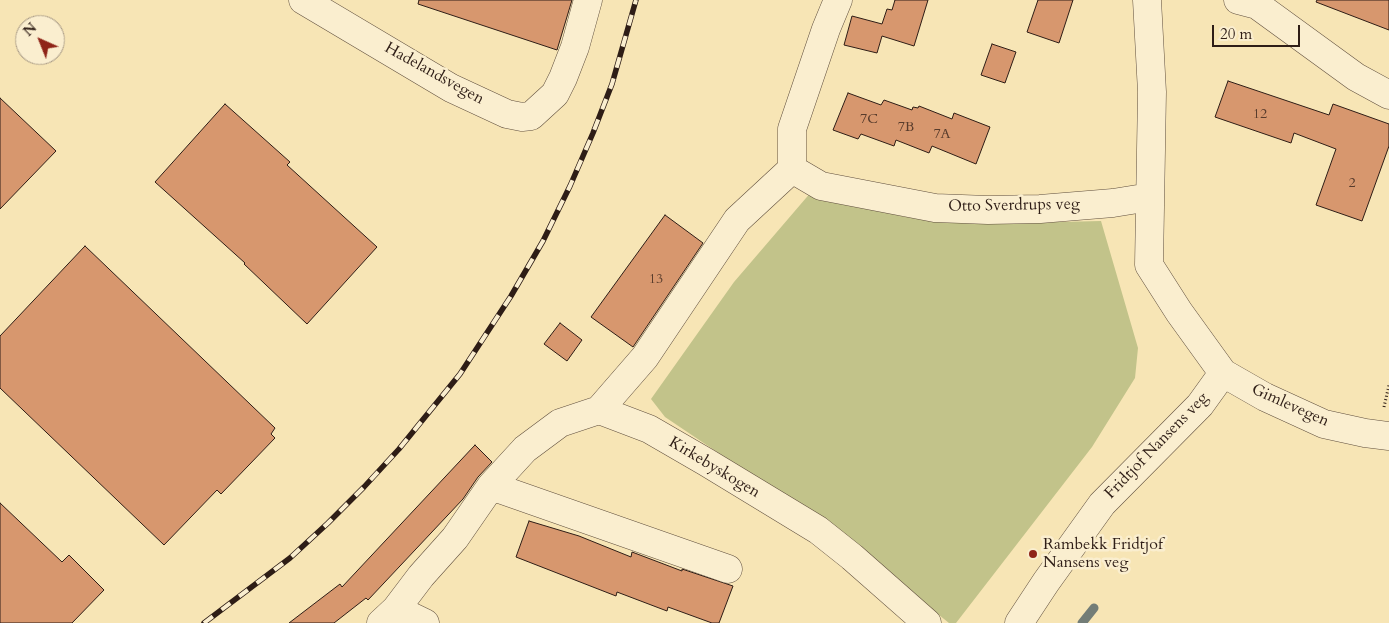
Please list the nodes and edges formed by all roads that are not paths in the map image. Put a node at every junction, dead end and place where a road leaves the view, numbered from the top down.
1 (303, 0) edge
2 (588, 0) edge
3 (838, 0) edge
4 (1238, 0) edge
5 (1153, 1) edge
6 (1389, 95) edge
7 (792, 168) junction
8 (1150, 197) junction
9 (1223, 373) junction
10 (599, 410) junction
11 (1389, 436) edge
12 (491, 486) junction
13 (728, 569) dead end
14 (389, 616) edge
15 (425, 623) edge
16 (927, 623) edge
17 (1019, 623) edge

1 - 2 street, Hadelandsvegen
3 - 7 street
4 - 6 street
5 - 8 street
7 - 8 street, Otto Sverdrups veg
7 - 10 street
8 - 9 street
9 - 11 street, Gimlevegen
9 - 17 street, Fridtjof Nansens veg
10 - 12 street
10 - 16 street, Kirkebyskogen
12 - 13 street
12 - 14 street
14 - 15 street

